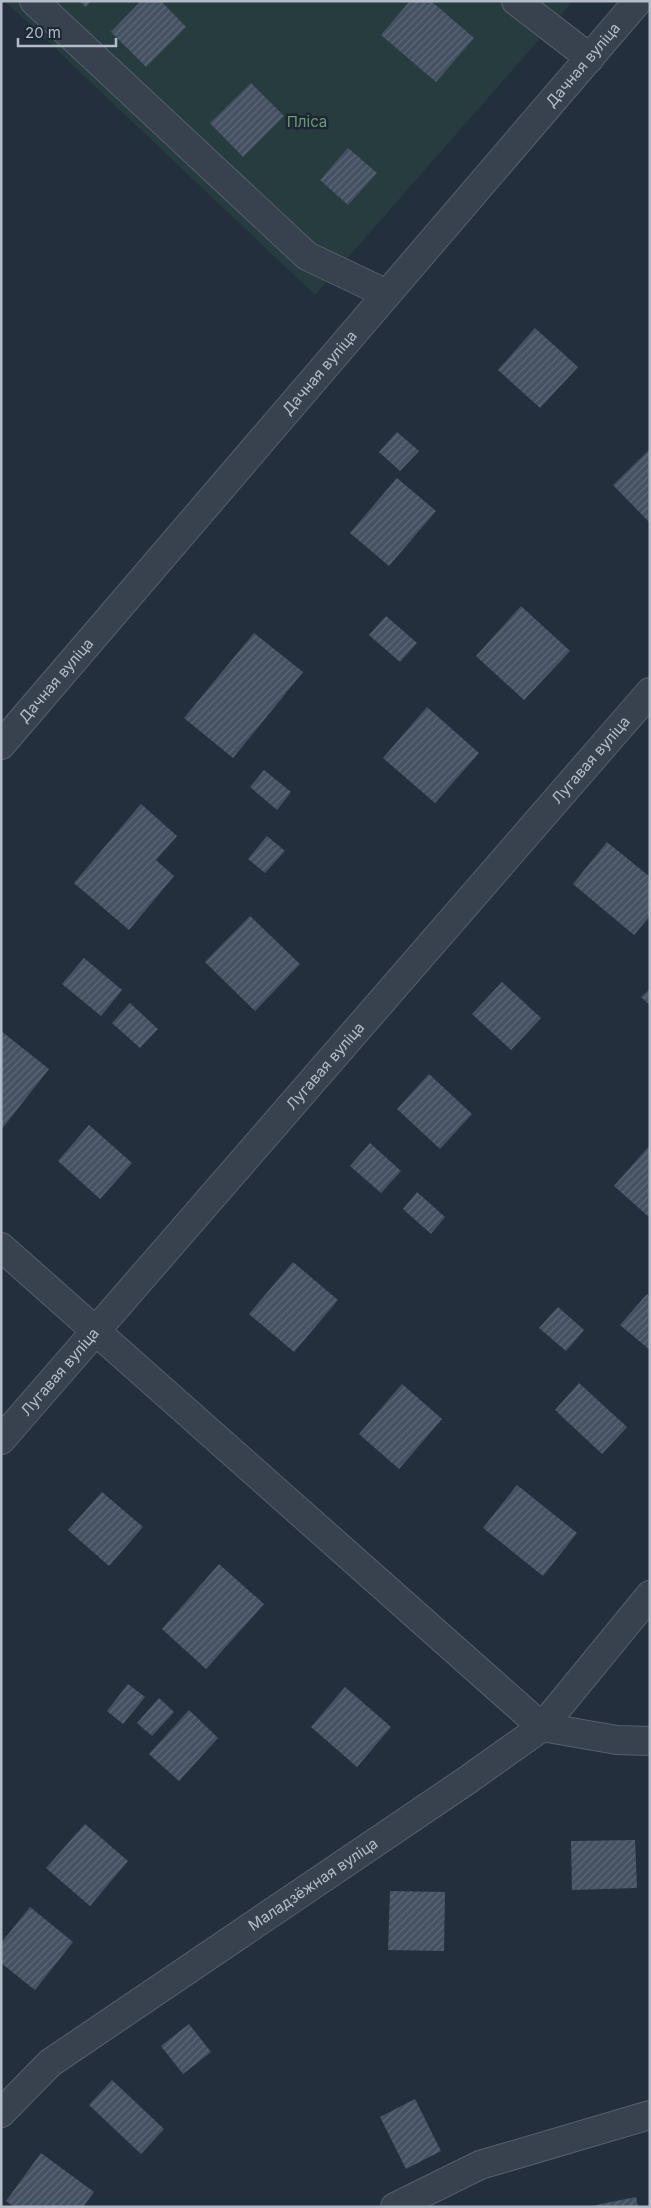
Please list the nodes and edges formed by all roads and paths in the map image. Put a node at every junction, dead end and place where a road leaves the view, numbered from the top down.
1 (34, 1) edge
2 (516, 1) edge
3 (638, 1) edge
4 (590, 58) junction
5 (387, 294) junction
6 (650, 692) edge
7 (1, 745) edge
8 (1, 1247) edge
9 (94, 1331) junction
10 (1, 1440) edge
11 (650, 1595) edge
12 (542, 1728) junction
13 (650, 1741) edge
14 (1, 2114) edge
15 (650, 2115) edge
16 (396, 2207) edge

1 - 5 street
2 - 4 street
3 - 4 street, Дачная вуліца
4 - 5 street, Дачная вуліца
5 - 7 street, Дачная вуліца
6 - 9 street, Лугавая вуліца
8 - 9 street
9 - 10 street, Лугавая вуліца
9 - 12 street
11 - 12 street, Маладзёжная вуліца
12 - 13 street
12 - 14 street, Маладзёжная вуліца
15 - 16 street

